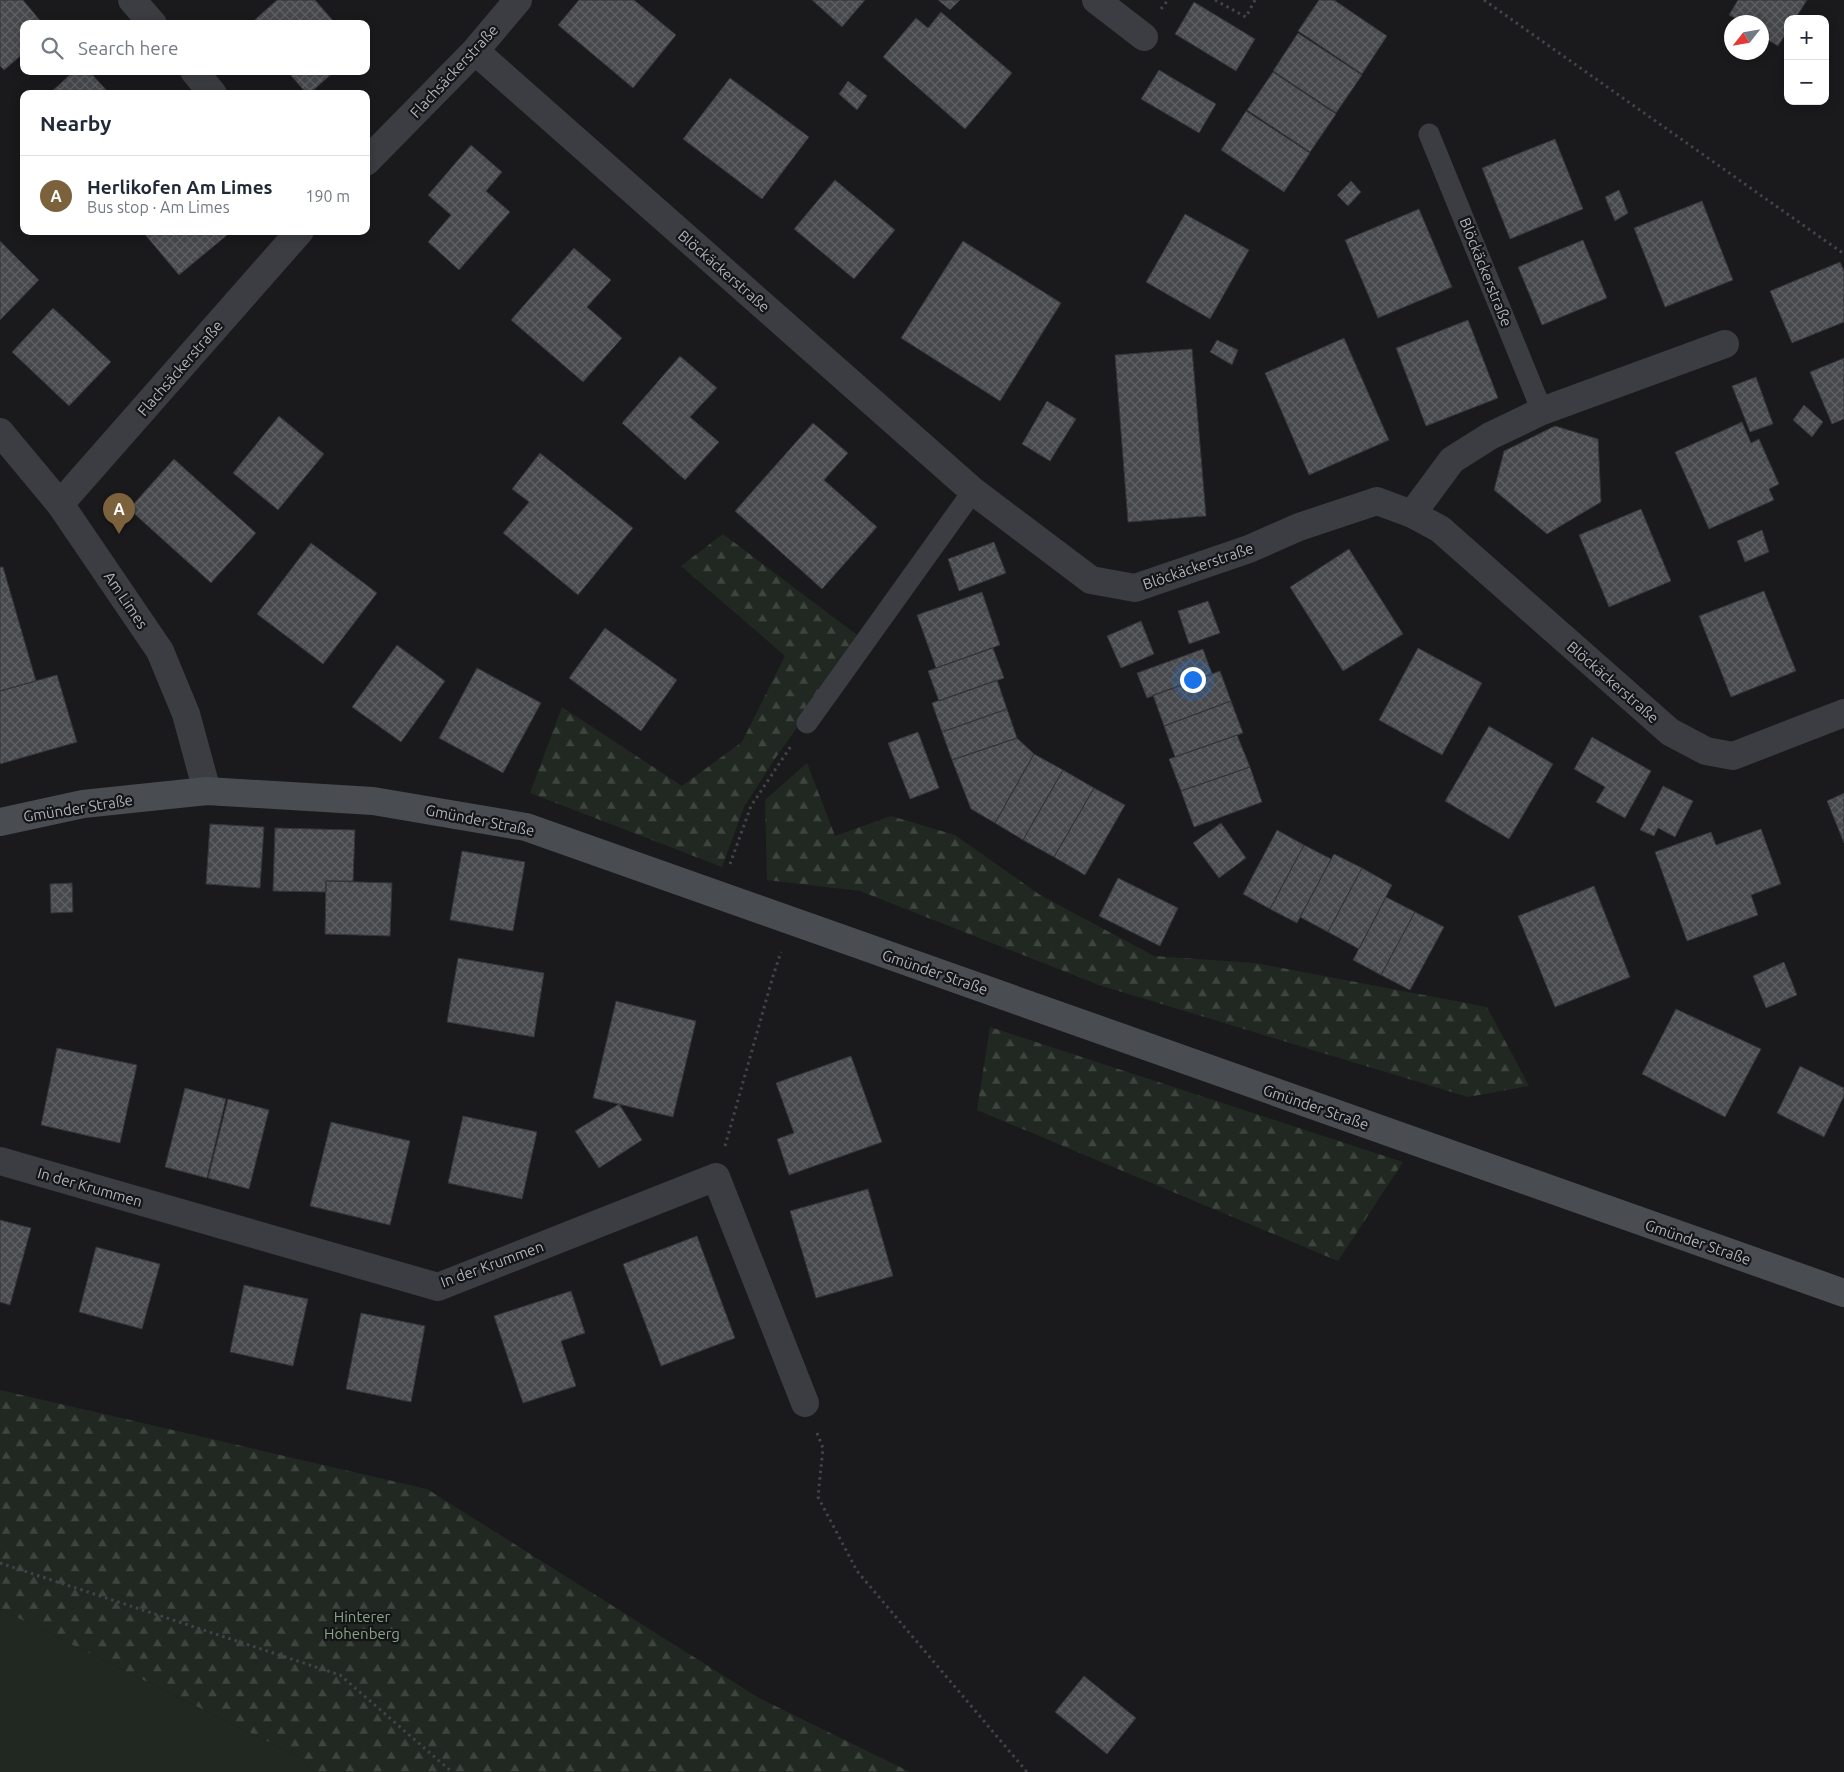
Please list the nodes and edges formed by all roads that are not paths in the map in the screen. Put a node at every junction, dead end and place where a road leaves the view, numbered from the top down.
1 (132, 0) edge
2 (518, 0) edge
3 (1096, 0) edge
4 (150, 20) edge
5 (1144, 37) dead end
6 (475, 51) junction
7 (197, 75) edge
8 (210, 90) edge
9 (1430, 134) dead end
10 (370, 158) edge
11 (296, 235) edge
12 (1725, 344) dead end
13 (1542, 411) junction
14 (0, 432) edge
15 (973, 491) junction
16 (60, 504) junction
17 (1412, 514) junction
18 (1844, 713) edge
19 (807, 723) road end
20 (207, 791) junction
21 (0, 822) edge
22 (0, 1161) edge
23 (1844, 1293) edge
24 (805, 1403) road end

1 - 4 street
2 - 6 street, Flachsäckerstraße
3 - 5 street
6 - 10 street, Flachsäckerstraße
6 - 15 street, Blöckäckerstraße
7 - 8 street
9 - 13 lane, Blöckäckerstraße
11 - 16 street, Flachsäckerstraße
12 - 13 street
13 - 17 street
14 - 16 street, Am Limes
15 - 17 street, Blöckäckerstraße
15 - 19 lane
16 - 20 street, Am Limes
17 - 18 street, Blöckäckerstraße
20 - 21 main road, Gmünder Straße
20 - 23 main road, Gmünder Straße
22 - 24 street, In der Krummen

